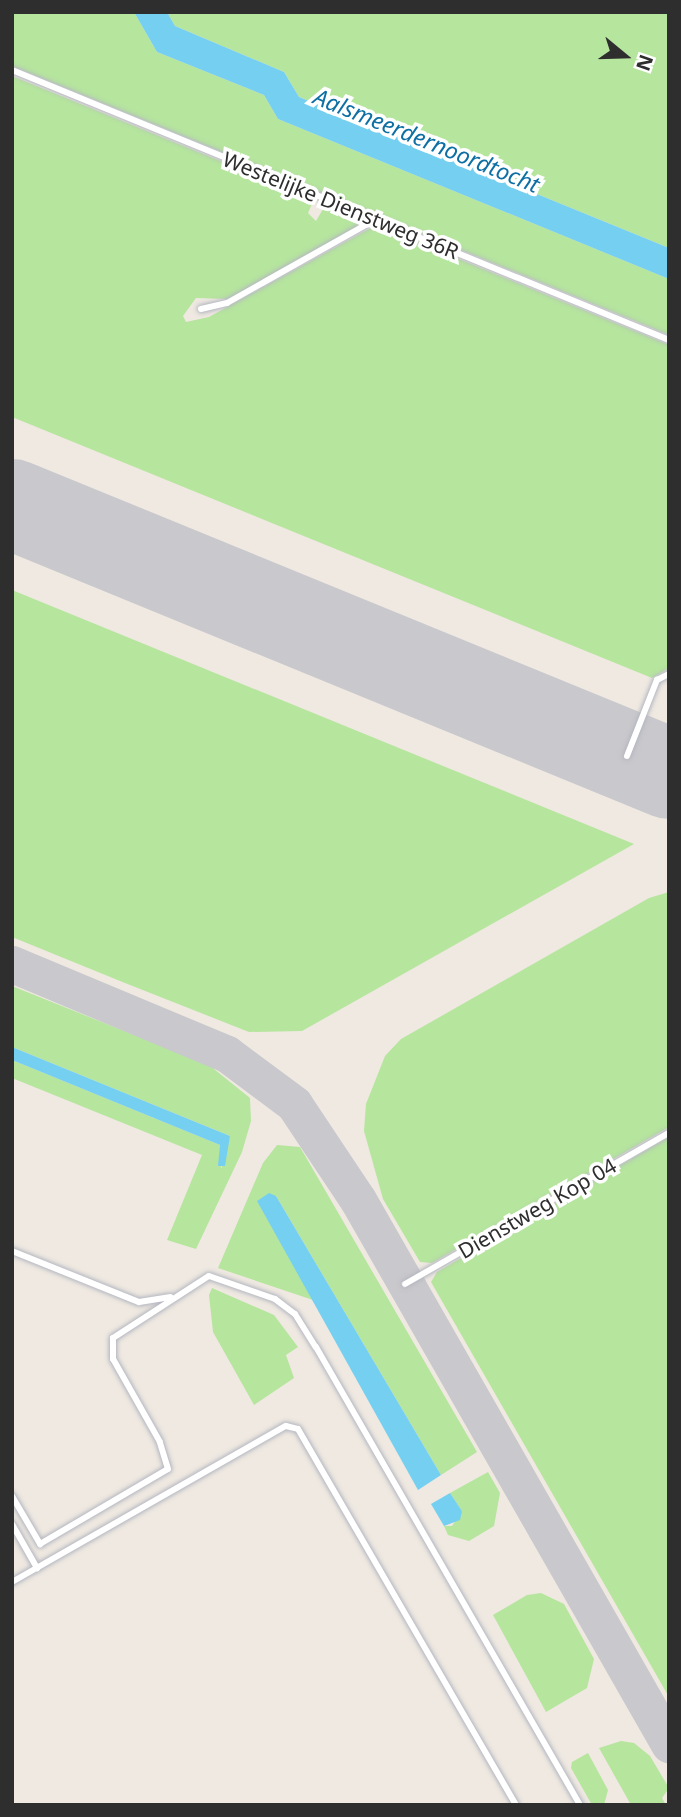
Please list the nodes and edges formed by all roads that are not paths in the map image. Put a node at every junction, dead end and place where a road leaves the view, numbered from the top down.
1 (12, 70) edge
2 (376, 219) junction
3 (201, 309) dead end
4 (669, 340) edge
5 (669, 674) edge
6 (627, 755) dead end
7 (669, 1133) edge
8 (12, 1251) edge
9 (405, 1284) dead end
10 (176, 1295) junction
11 (12, 1496) edge
12 (12, 1524) edge
13 (37, 1568) junction
14 (12, 1582) edge
15 (516, 1805) edge
16 (580, 1805) edge

1 - 2 lane, Westelijke Dienstweg 36R
2 - 3 lane
2 - 4 lane, Westelijke Dienstweg 36R
5 - 6 lane
7 - 9 lane, Dienstweg Kop 04
8 - 10 lane
10 - 11 lane
10 - 16 lane
12 - 13 lane
13 - 14 lane
13 - 15 lane

